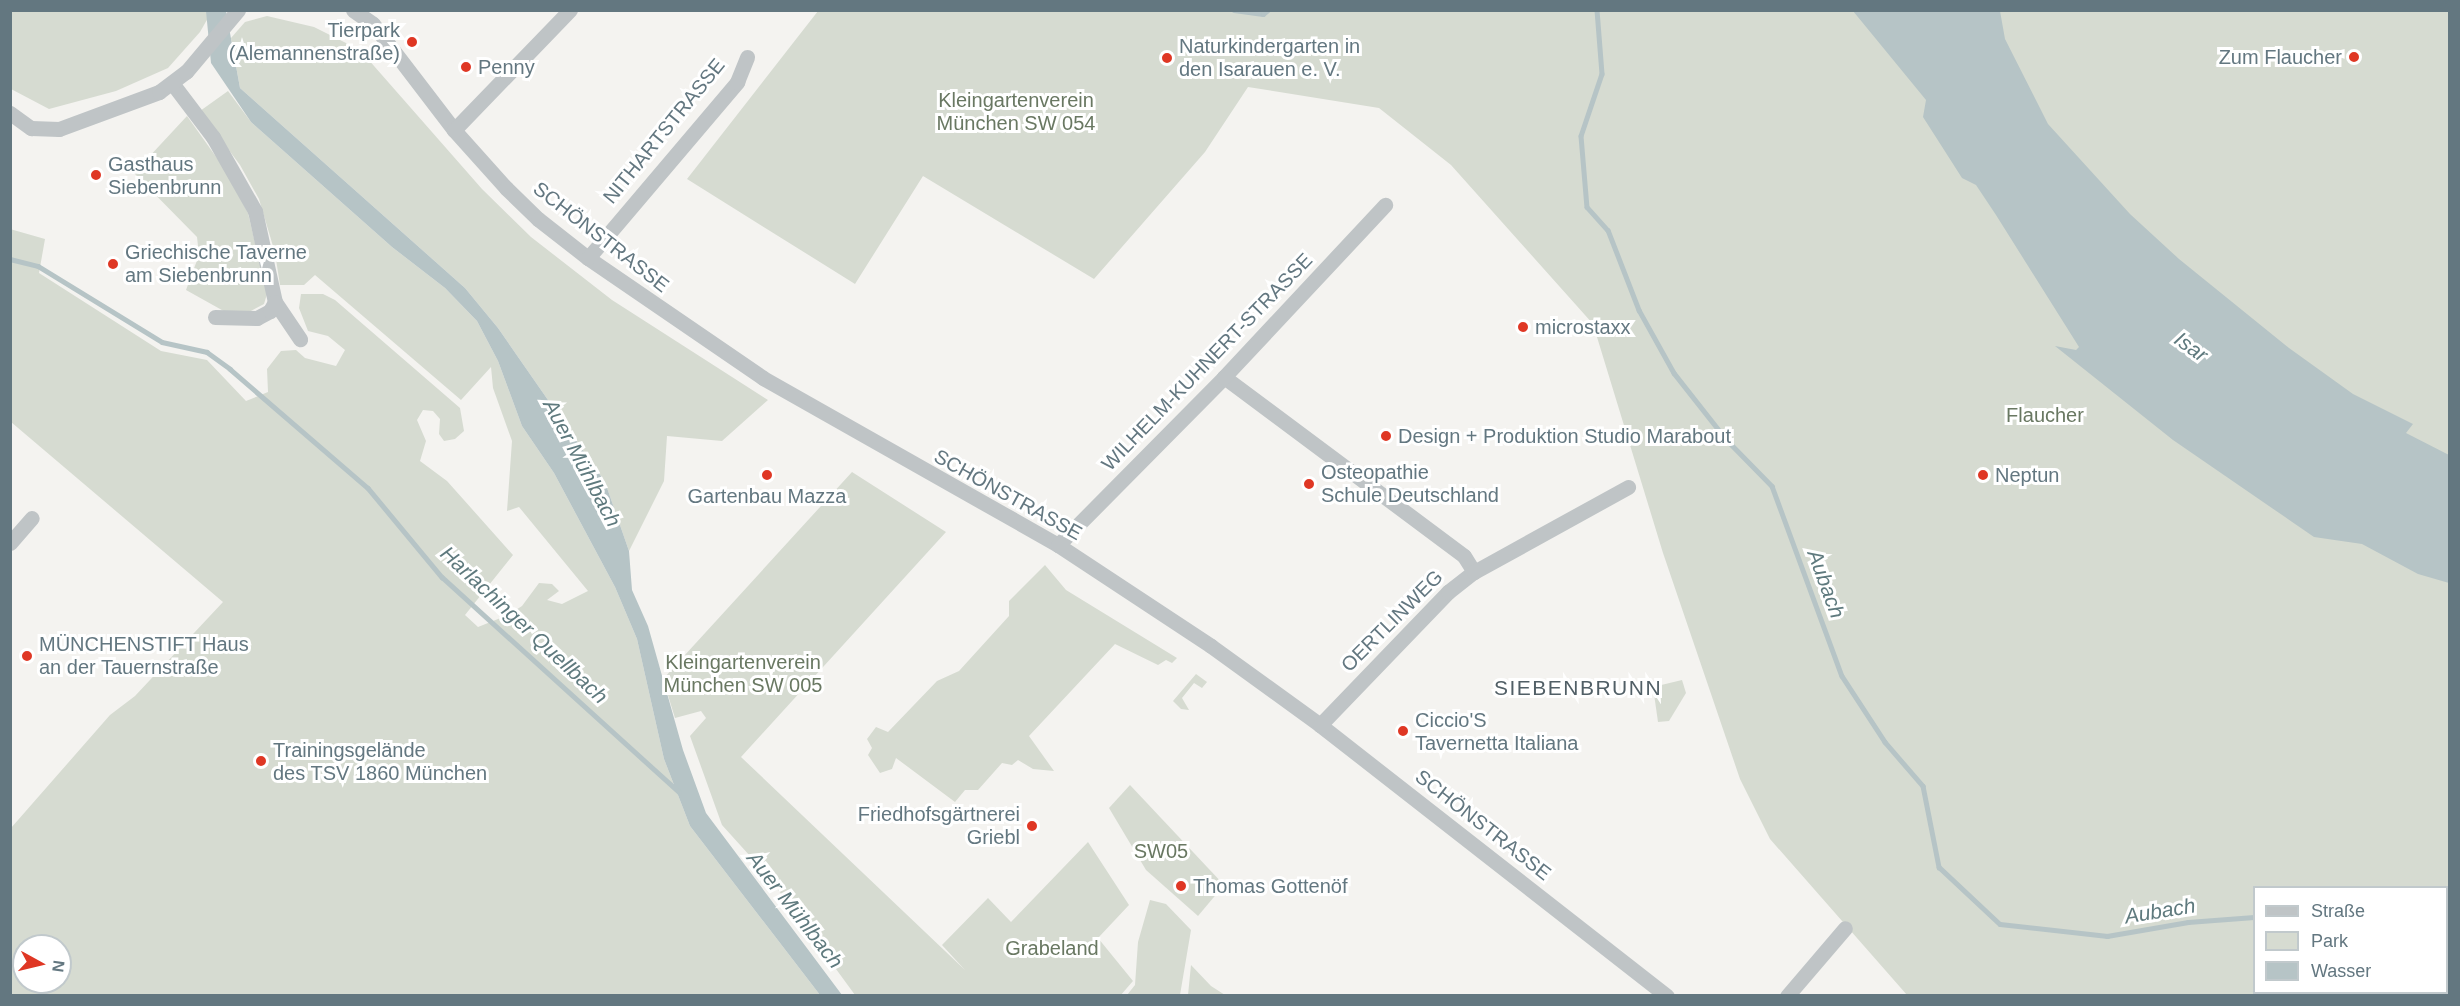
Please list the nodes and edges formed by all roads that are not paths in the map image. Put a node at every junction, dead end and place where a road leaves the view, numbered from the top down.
1 (353, 10) edge
2 (570, 10) edge
3 (234, 15) edge
4 (747, 57) dead end
5 (172, 83) junction
6 (10, 114) edge
7 (454, 130) junction
8 (1385, 205) dead end
9 (588, 258) junction
10 (275, 302) junction
11 (215, 317) dead end
12 (300, 339) dead end
13 (1224, 377) junction
14 (1628, 487) dead end
15 (32, 518) dead end
16 (10, 543) edge
17 (1058, 545) junction
18 (1474, 572) junction
19 (1320, 725) junction
20 (1845, 928) dead end
21 (1667, 996) edge
22 (1787, 996) edge

1 - 7 street, SCHÖNSTRASSE
2 - 7 street
3 - 5 street
4 - 9 street, NITHARTSTRASSE
5 - 6 street
5 - 10 street
7 - 9 street, SCHÖNSTRASSE
8 - 13 street, WILHELM-KUHNERT-STRASSE
9 - 17 street, SCHÖNSTRASSE
10 - 11 street
10 - 12 street
13 - 17 street, WILHELM-KUHNERT-STRASSE
13 - 18 street
14 - 18 street, OERTLINWEG
15 - 16 street
17 - 19 street, SCHÖNSTRASSE
18 - 19 street, OERTLINWEG
19 - 21 street, SCHÖNSTRASSE
20 - 22 street

